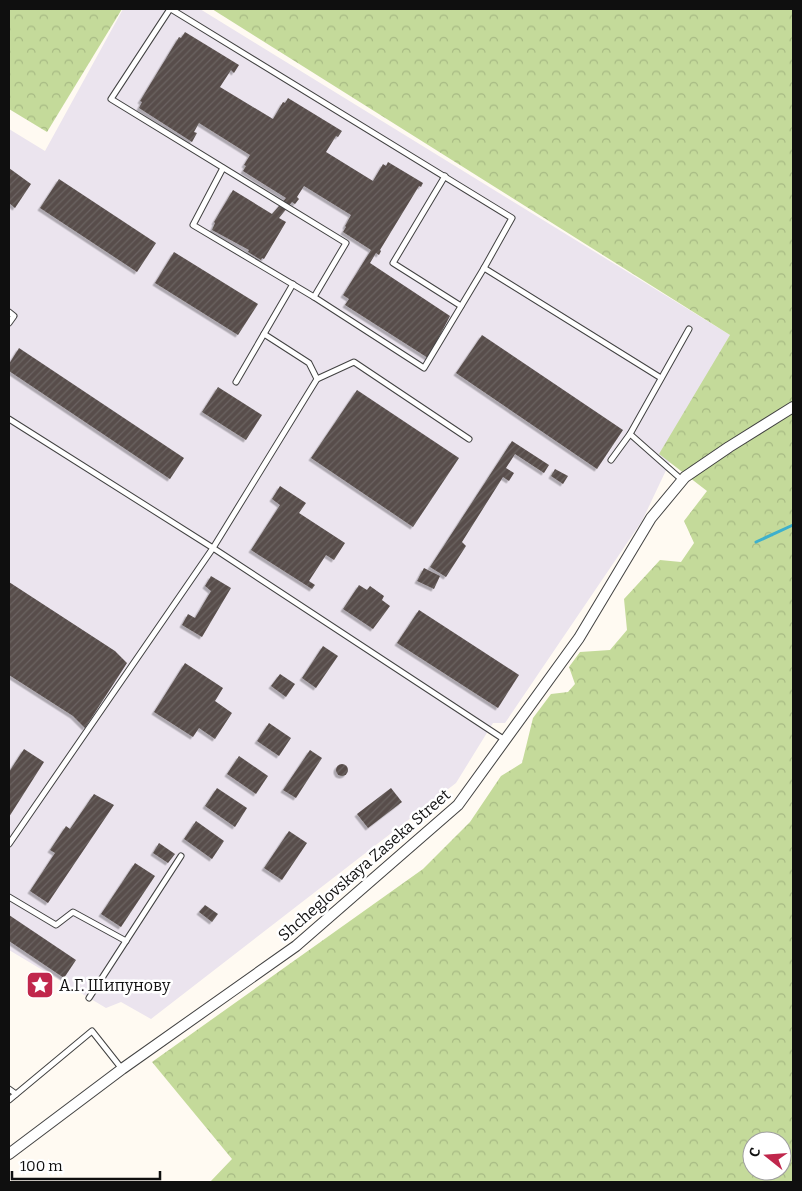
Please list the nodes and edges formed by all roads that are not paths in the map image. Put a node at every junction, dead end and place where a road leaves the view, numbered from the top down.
1 (171, 9) edge
2 (223, 168) junction
3 (445, 176) junction
4 (484, 268) junction
5 (293, 284) junction
6 (314, 297) junction
7 (461, 306) junction
8 (9, 312) edge
9 (9, 323) edge
10 (690, 329) dead end
11 (264, 334) junction
12 (661, 378) junction
13 (317, 379) junction
14 (236, 382) dead end
15 (793, 407) edge
16 (9, 419) edge
17 (630, 434) junction
18 (469, 439) dead end
19 (611, 460) dead end
20 (682, 480) junction
21 (213, 548) junction
22 (505, 740) junction
23 (9, 844) edge
24 (181, 856) dead end
25 (9, 897) edge
26 (126, 941) junction
27 (89, 998) dead end
28 (122, 1069) junction
29 (9, 1088) edge
30 (16, 1094) junction
31 (9, 1100) edge
32 (9, 1154) edge

1 - 2 lane
1 - 3 lane
2 - 5 lane
2 - 6 lane
3 - 4 lane
3 - 7 lane
4 - 7 lane
4 - 12 lane
5 - 6 lane
5 - 11 lane
6 - 7 lane
8 - 9 lane
10 - 12 lane
11 - 13 lane
11 - 14 lane
12 - 17 lane
13 - 18 lane
13 - 21 lane
15 - 20 street, Shcheglovskaya Zaseka Street
16 - 21 lane
17 - 19 lane
17 - 20 lane
20 - 22 street, Shcheglovskaya Zaseka Street
21 - 22 lane
21 - 23 lane
22 - 28 street, Shcheglovskaya Zaseka Street
24 - 26 lane
25 - 26 lane
26 - 27 lane
28 - 30 lane
28 - 32 street, Shcheglovskaya Zaseka Street
29 - 30 lane
30 - 31 lane

